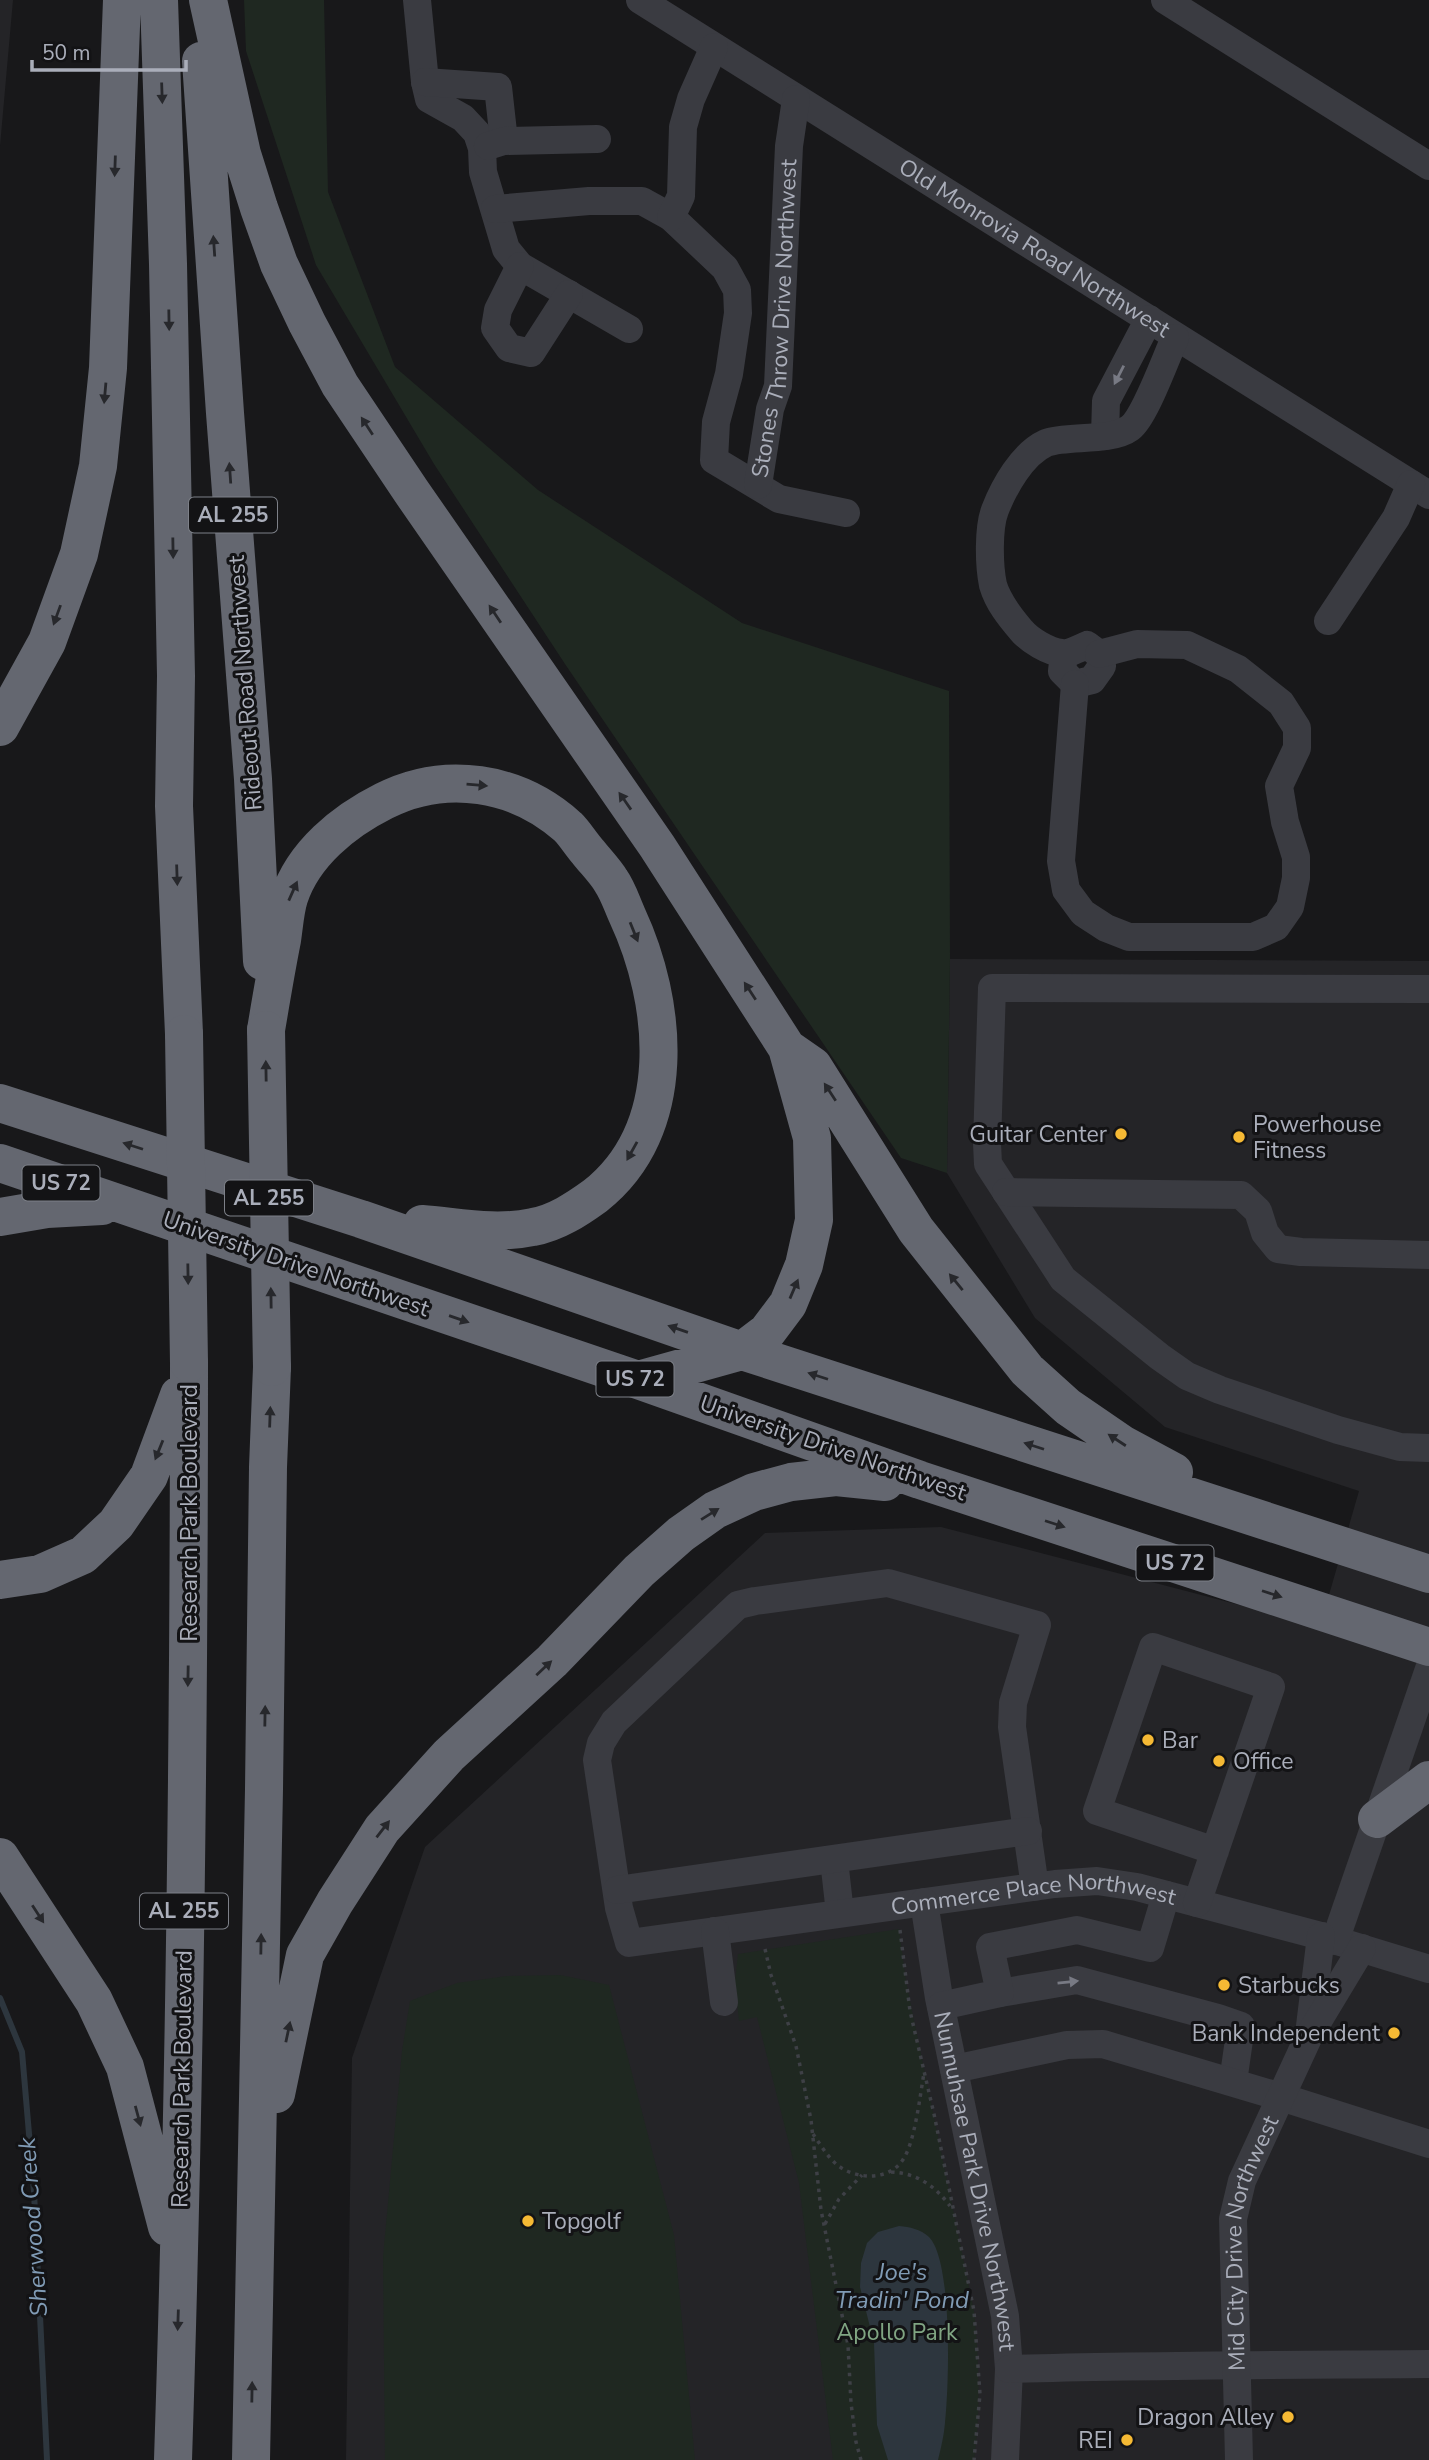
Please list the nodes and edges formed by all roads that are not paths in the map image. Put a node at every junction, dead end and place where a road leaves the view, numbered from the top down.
1 (122, 0) edge
2 (159, 0) edge
3 (206, 0) edge
4 (417, 0) edge
5 (640, 0) edge
6 (1165, 0) edge
7 (715, 47) junction
8 (425, 82) junction
9 (796, 99) junction
10 (597, 139) dead end
11 (493, 145) junction
12 (1429, 166) edge
13 (495, 209) junction
14 (671, 217) junction
15 (520, 266) junction
16 (569, 295) junction
17 (1149, 319) junction
18 (629, 329) dead end
19 (1175, 338) junction
20 (1105, 436) junction
21 (758, 485) junction
22 (1420, 490) edge
23 (846, 513) dead end
24 (1328, 621) dead end
25 (1064, 654) junction
26 (1099, 654) junction
27 (1075, 684) junction
28 (0, 727) edge
29 (1429, 989) edge
30 (266, 1030) junction
31 (787, 1048) junction
32 (0, 1103) edge
33 (0, 1163) edge
34 (1006, 1192) junction
35 (121, 1206) junction
36 (0, 1217) edge
37 (361, 1219) junction
38 (1429, 1255) edge
39 (742, 1351) junction
40 (190, 1363) junction
41 (638, 1380) junction
42 (1429, 1448) edge
43 (920, 1480) junction
44 (1263, 1520) junction
45 (1429, 1574) edge
46 (0, 1580) edge
47 (1429, 1647) edge
48 (1429, 1669) edge
49 (1429, 1780) edge
50 (1377, 1819) junction
51 (1028, 1831) junction
52 (1215, 1851) junction
53 (0, 1857) edge
54 (834, 1860) junction
55 (1035, 1887) junction
56 (617, 1889) junction
57 (1166, 1895) junction
58 (924, 1902) junction
59 (1197, 1903) junction
60 (840, 1913) junction
61 (715, 1931) junction
62 (1328, 1938) junction
63 (1362, 1948) junction
64 (1429, 1969) edge
65 (1000, 1993) junction
66 (723, 2002) dead end
67 (941, 2006) junction
68 (1309, 2036) junction
69 (954, 2069) junction
70 (1233, 2082) junction
71 (1281, 2096) junction
72 (1429, 2144) edge
73 (256, 2195) junction
74 (179, 2274) junction
75 (1429, 2364) edge
76 (1237, 2367) junction
77 (1009, 2369) junction
78 (173, 2460) edge
79 (251, 2460) edge
80 (1005, 2460) edge
81 (1239, 2460) edge

1 -> 28 highway
2 -> 40 highway, AL 255, bridge
30 -> 3 highway, Rideout Road Northwest / AL 255
31 -> 3 highway
4 - 8 street
5 - 7 street, Old Monrovia Road Northwest
6 - 12 street
7 - 9 street, Old Monrovia Road Northwest
7 - 14 street
8 - 11 street
8 - 11 street
9 - 17 street, Old Monrovia Road Northwest
9 - 21 street, Stones Throw Drive Northwest
10 - 11 street
11 - 13 street
13 - 14 street
13 - 15 street
14 - 21 street
15 - 16 street
15 - 16 street
16 - 18 street
17 - 19 street, Old Monrovia Road Northwest
17 -> 20 street
19 - 20 street
19 - 22 street, Old Monrovia Road Northwest
20 - 25 street
21 - 23 street, Stones Throw Drive Northwest
22 - 24 street
25 - 26 street
25 - 27 street
26 - 27 street
26 - 27 street
29 - 34 street
30 -> 37 highway
73 -> 30 highway, Rideout Road Northwest / AL 255, bridge
39 -> 31 highway
44 -> 31 highway
37 -> 32 highway, US 72
33 - 35 highway, University Drive Northwest / US 72
34 - 38 street
34 - 42 street
35 - 36 highway
35 -> 41 highway, University Drive Northwest / US 72
39 -> 37 highway, US 72
39 - 41 highway
44 -> 39 highway, US 72
40 -> 46 highway
40 -> 74 highway, Research Park Boulevard / AL 255
41 - 43 highway, University Drive Northwest / US 72
43 -> 47 highway, University Drive Northwest / US 72
73 -> 43 highway
44 - 45 highway, US 72
48 - 50 street, Mid City Drive Northwest
49 - 50 highway
50 - 62 street, Mid City Drive Northwest
51 - 54 street
51 - 55 street
51 - 56 street
52 - 52 street
52 - 59 street
53 -> 74 highway
54 - 56 street
54 - 60 street
55 - 57 street, Commerce Place Northwest
55 - 58 street, Commerce Place Northwest
56 - 61 street, Commerce Place Northwest
57 - 59 street, Commerce Place Northwest
57 - 65 street
58 - 60 street, Commerce Place Northwest
58 - 67 street, Nunnuhsae Park Drive Northwest
59 - 62 street, Commerce Place Northwest
60 - 61 street, Commerce Place Northwest
61 - 66 street
62 - 63 street, Commerce Place Northwest
62 - 68 street, Mid City Drive Northwest
63 - 64 street, Commerce Place Northwest
63 - 68 street, Mid City Drive Northwest
65 - 67 street
65 -> 70 street
67 - 69 street, Nunnuhsae Park Drive Northwest
68 - 71 street, Mid City Drive Northwest
69 - 70 street
69 - 77 street, Nunnuhsae Park Drive Northwest
70 - 71 street
71 - 72 street
71 - 76 street, Mid City Drive Northwest
79 -> 73 highway, AL 255
74 -> 78 highway, Research Park Boulevard / AL 255
75 - 76 street
76 - 77 street
76 - 81 street, Mid City Drive Northwest
77 - 80 street, Nunnuhsae Park Drive Northwest

